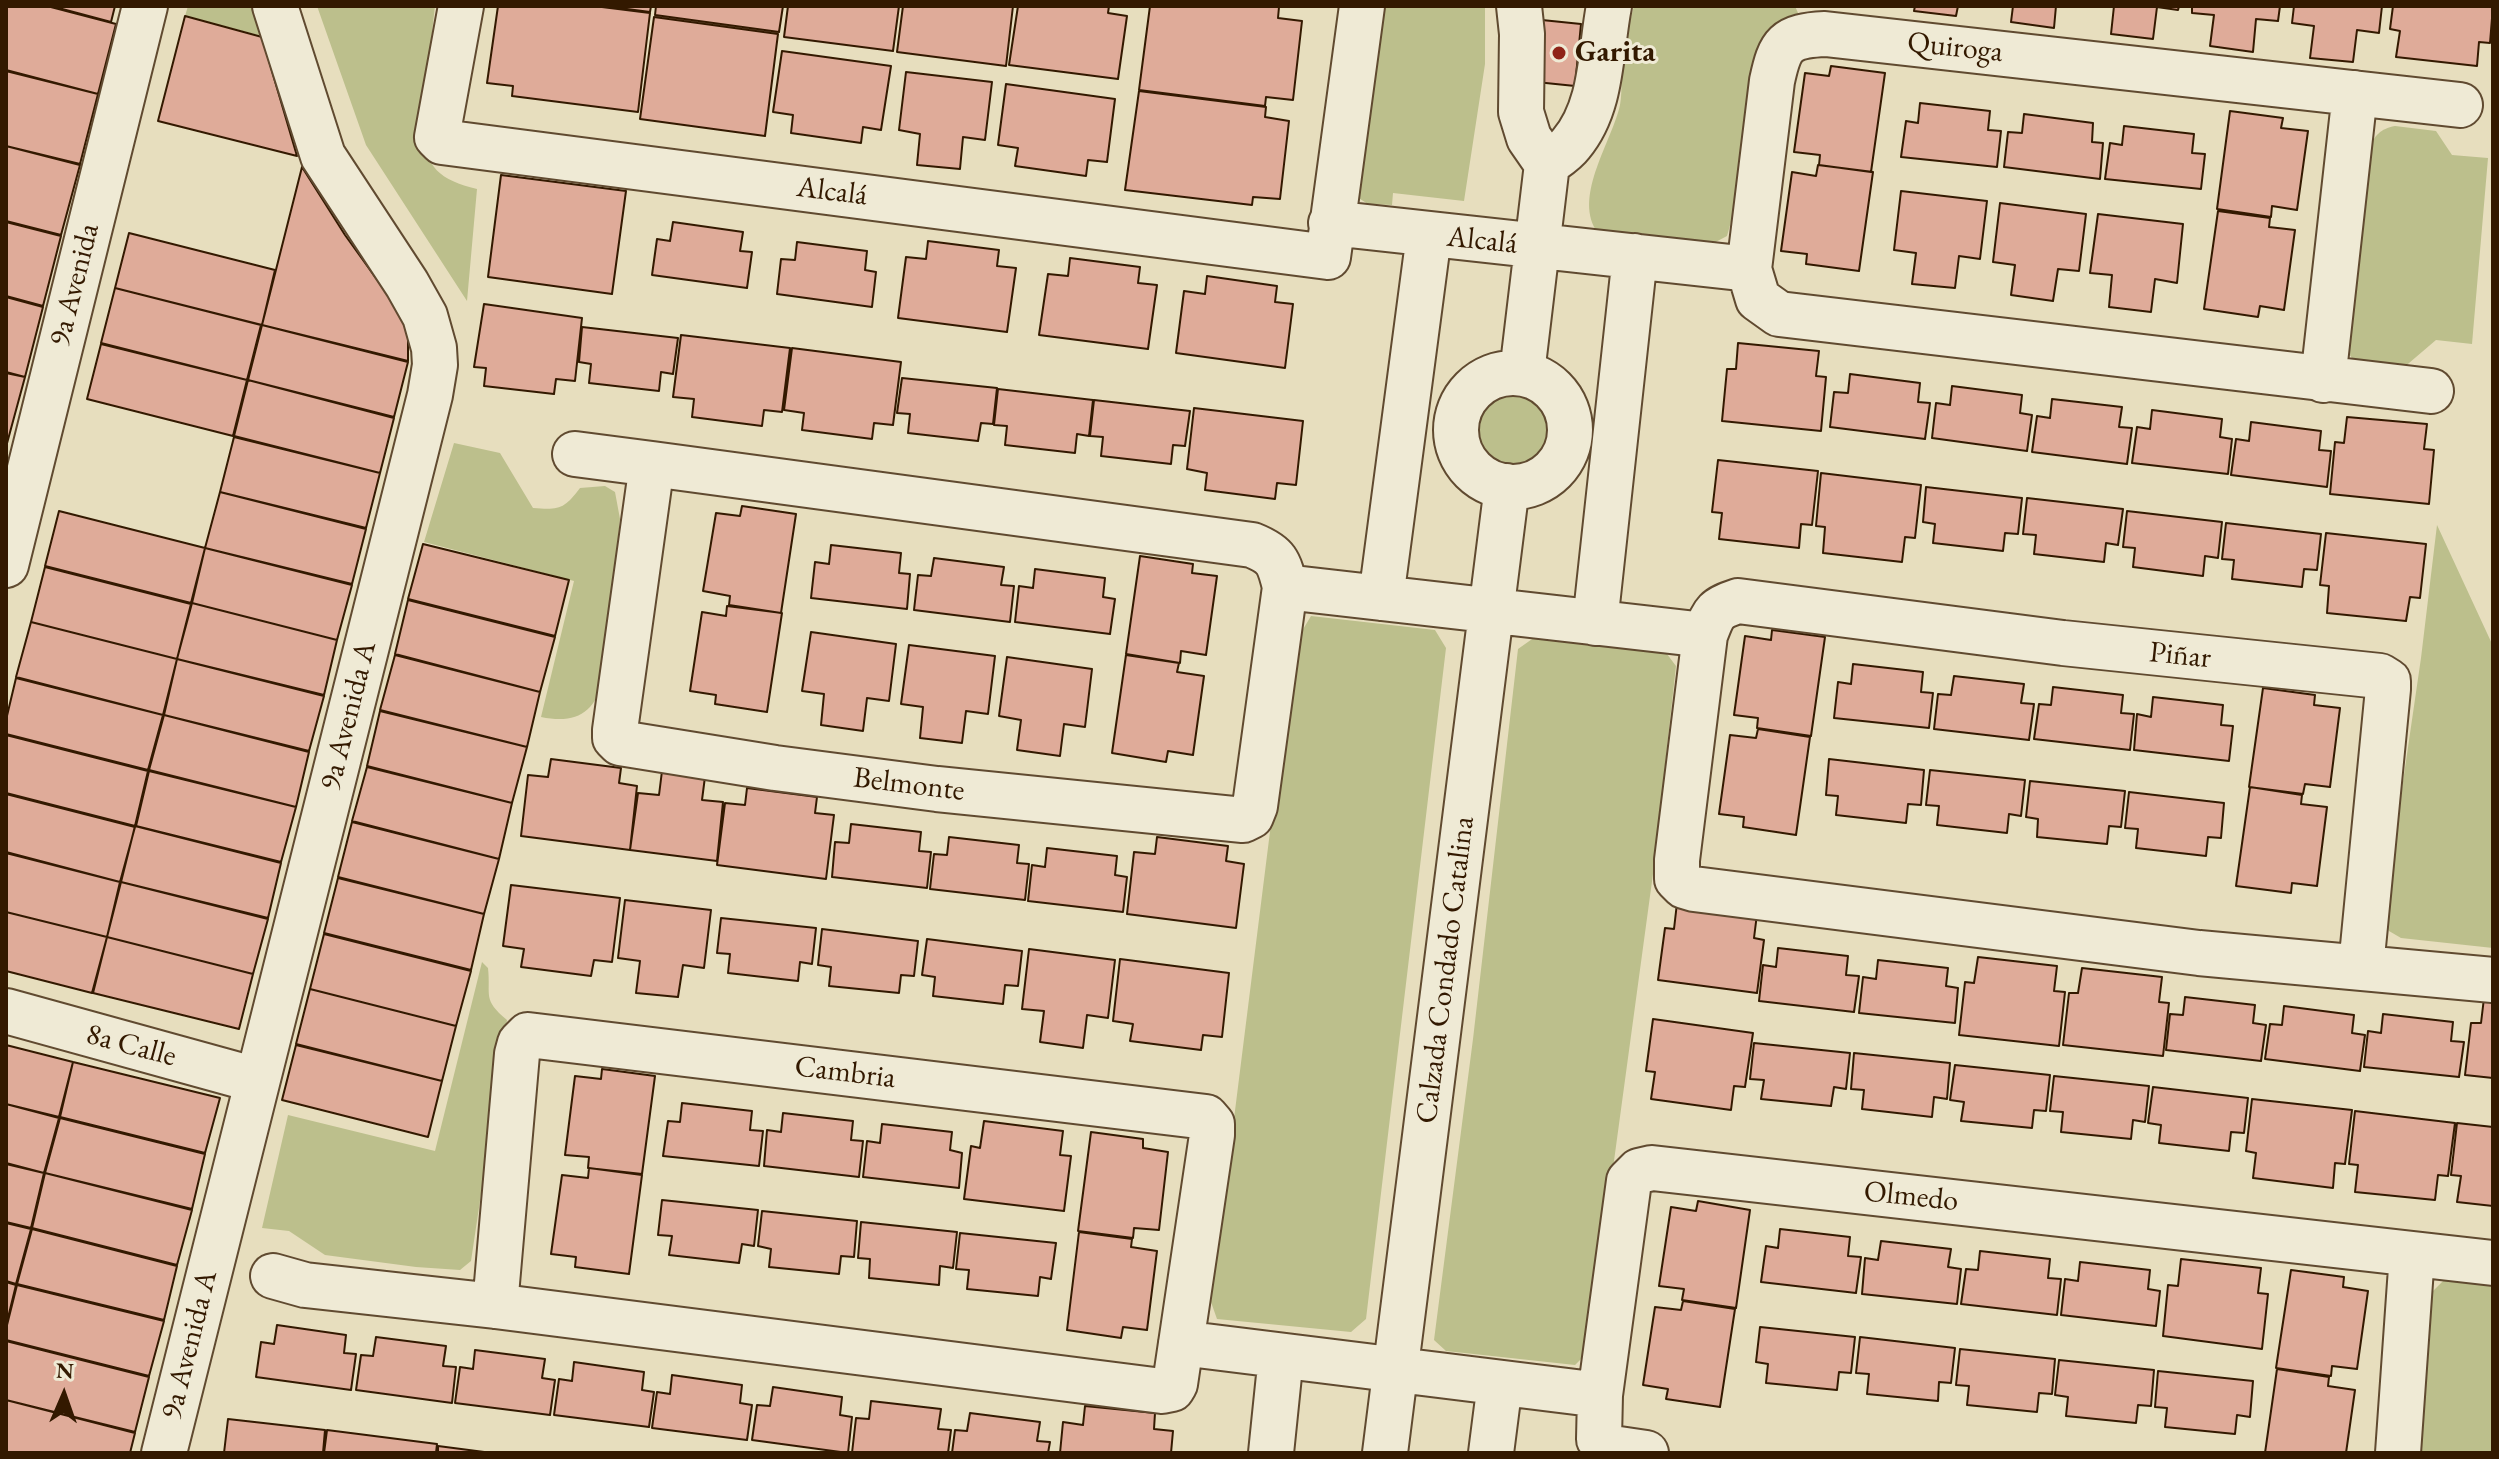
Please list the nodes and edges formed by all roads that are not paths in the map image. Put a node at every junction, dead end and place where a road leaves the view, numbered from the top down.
1 (145, 6) edge
2 (275, 6) edge
3 (461, 6) edge
4 (1362, 6) edge
5 (1520, 20) edge
6 (1606, 23) edge
7 (2355, 93) junction
8 (2460, 105) dead end
9 (1547, 164) junction
10 (1331, 223) junction
11 (1429, 235) junction
12 (1536, 247) junction
13 (1635, 256) junction
14 (1749, 269) junction
15 (1522, 373) junction
16 (2323, 380) junction
17 (2431, 391) dead end
18 (575, 454) dead end
19 (652, 464) junction
20 (1507, 486) junction
21 (6, 565) edge
22 (1285, 587) junction
23 (1381, 598) junction
24 (1491, 612) junction
25 (1595, 623) junction
26 (1705, 635) junction
27 (2361, 967) junction
28 (2493, 980) edge
29 (6, 1011) edge
30 (256, 1080) junction
31 (2412, 1254) junction
32 (2493, 1263) edge
33 (273, 1276) dead end
34 (495, 1306) junction
35 (1181, 1343) junction
36 (1281, 1356) junction
37 (1395, 1371) junction
38 (1500, 1383) junction
39 (1600, 1395) junction
40 (164, 1453) edge
41 (1271, 1453) edge
42 (1385, 1453) edge
43 (1491, 1453) edge
44 (1646, 1453) edge
45 (2398, 1453) edge

1 - 21 street, 9a Avenida
2 - 30 street, 9a Avenida A
3 - 10 street, Alcalá
4 - 10 street, Alcalá
5 - 9 street
6 - 9 street
7 - 8 street, Quiroga
7 - 14 street, Quiroga
7 - 16 street
9 - 12 street
10 - 11 street, Alcalá
11 - 12 street, Alcalá
11 - 23 street
12 - 13 street
12 - 15 street
13 - 14 street
13 - 25 street
14 - 16 street
15 - 20 street
15 - 20 street
16 - 17 street
18 - 19 street
19 - 22 street
19 - 22 street, Belmonte
20 - 24 street, Calzada Condado Catalina
22 - 23 street
23 - 24 street
24 - 25 street
24 - 37 street, Calzada Condado Catalina
25 - 26 street
26 - 27 street, Piñar
26 - 27 street, Piñar
27 - 28 street, Piñar
29 - 30 street, 8a Calle
30 - 40 street, 9a Avenida A
31 - 32 street, Olmedo
31 - 39 street, Olmedo
31 - 45 street
33 - 34 street, Cambria
34 - 35 street, Cambria
34 - 35 street, Cambria
35 - 36 street
36 - 37 street
36 - 41 street
37 - 38 street
37 - 42 street, Calzada Condado Catalina
38 - 39 street
38 - 43 street
39 - 44 street, Olmedo

